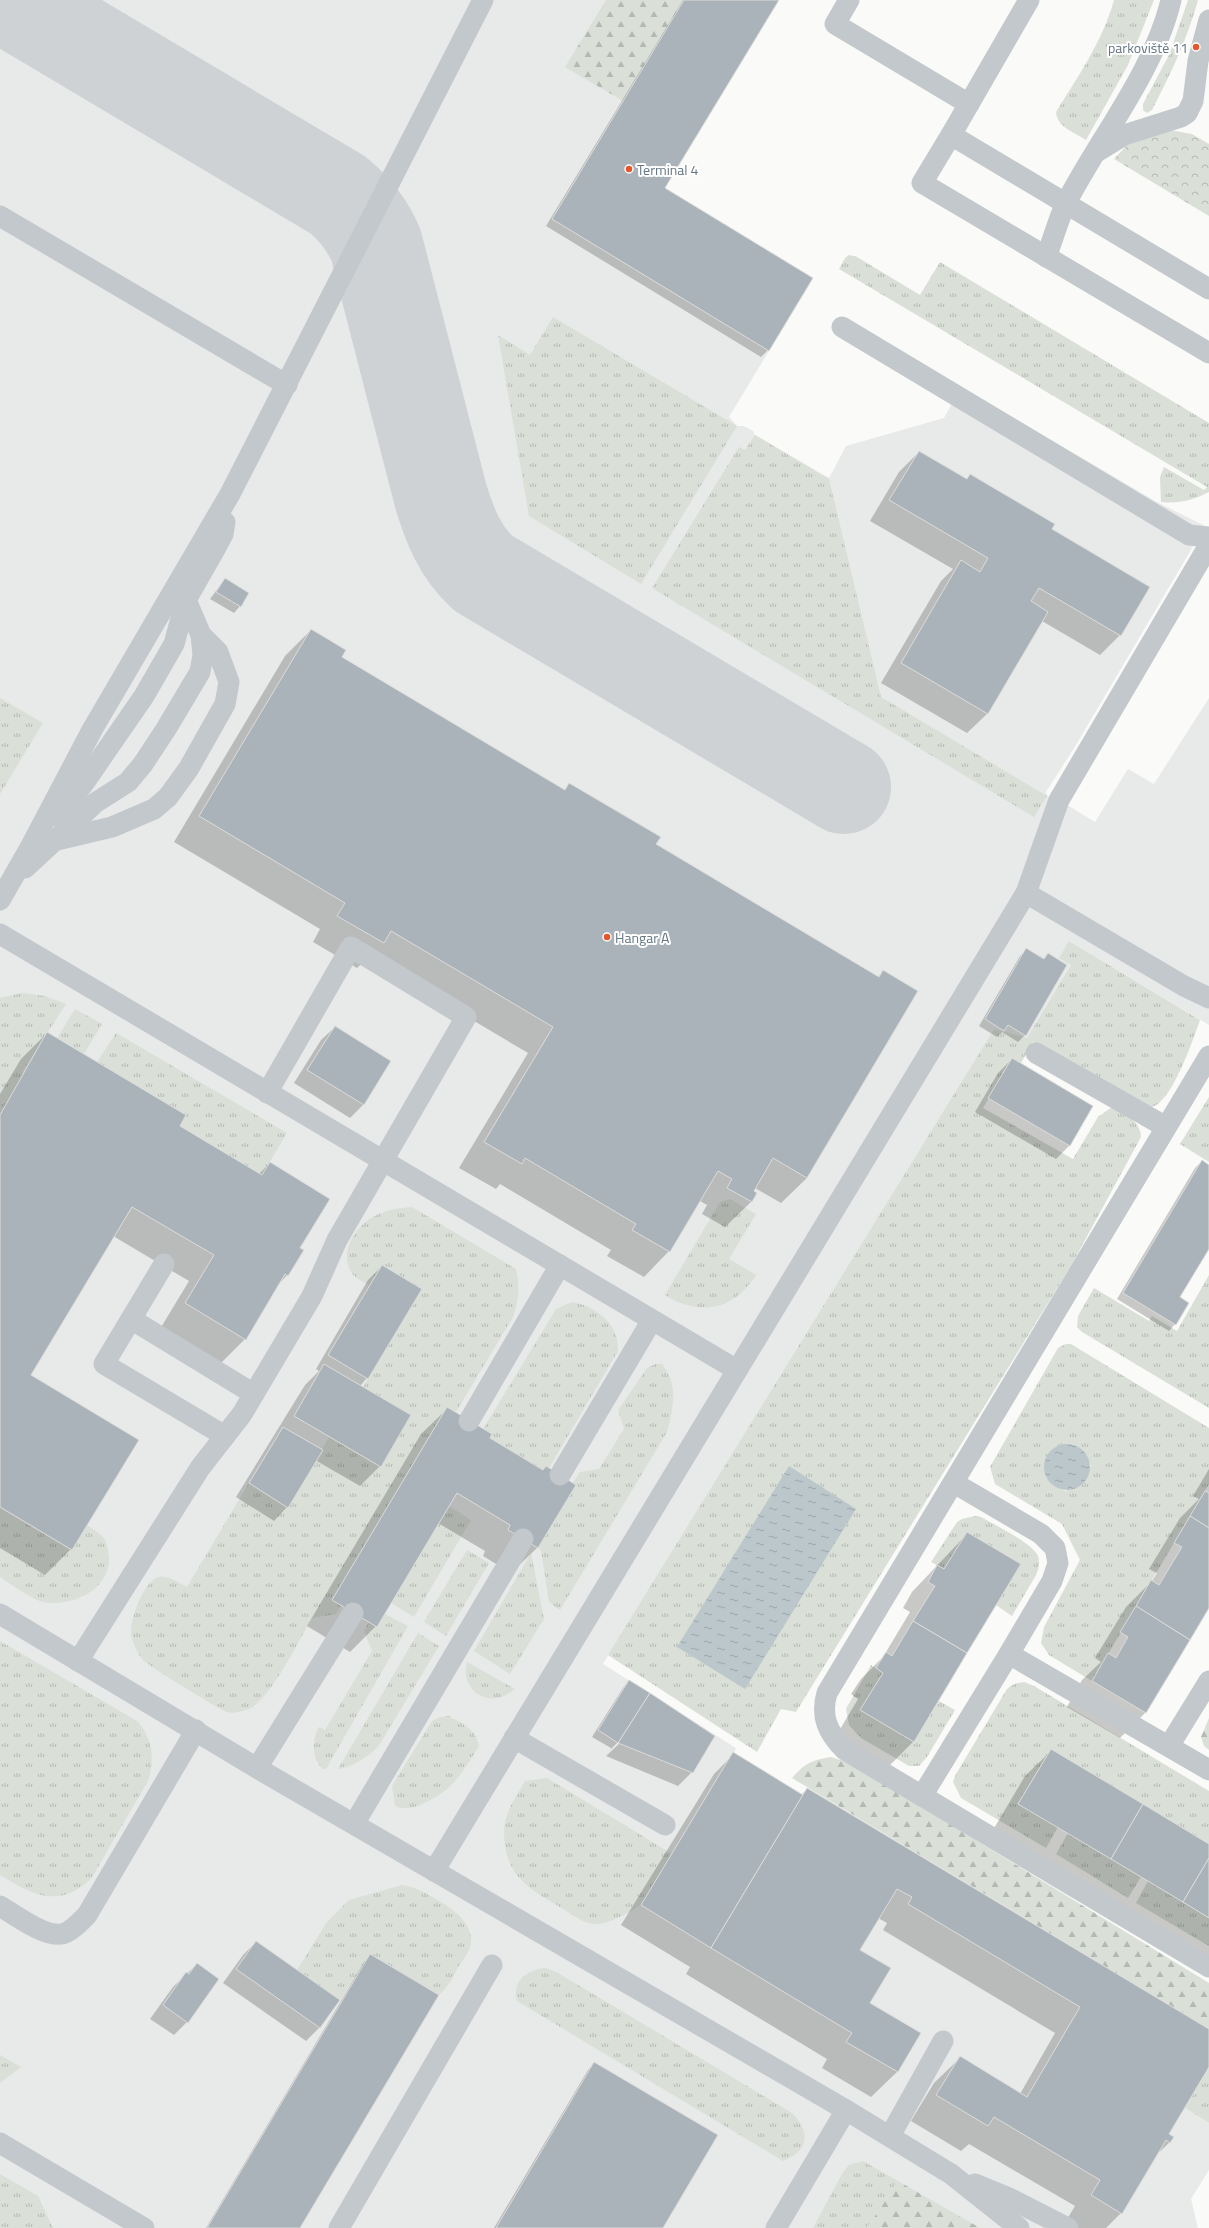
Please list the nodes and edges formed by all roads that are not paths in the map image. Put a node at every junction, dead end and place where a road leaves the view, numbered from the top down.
1 (483, 0) edge
2 (849, 0) edge
3 (1029, 0) edge
4 (1172, 0) edge
5 (1209, 20) edge
6 (969, 104) junction
7 (951, 135) junction
8 (1098, 151) junction
9 (1066, 204) junction
10 (0, 216) edge
11 (1046, 257) junction
12 (1209, 289) edge
13 (842, 327) dead end
14 (1209, 353) edge
15 (287, 385) junction
16 (230, 494) junction
17 (1209, 537) edge
18 (1209, 545) edge
19 (186, 600) junction
20 (201, 635) junction
21 (57, 840) junction
22 (31, 846) junction
23 (14, 877) junction
24 (1026, 893) junction
25 (0, 900) edge
26 (0, 934) edge
27 (1209, 998) edge
28 (1036, 1053) dead end
29 (1209, 1056) edge
30 (267, 1092) junction
31 (1166, 1127) junction
32 (382, 1160) junction
33 (164, 1264) dead end
34 (560, 1265) junction
35 (131, 1319) junction
36 (652, 1320) junction
37 (737, 1370) junction
38 (254, 1394) junction
39 (469, 1420) dead end
40 (225, 1436) junction
41 (560, 1475) dead end
42 (954, 1483) junction
43 (523, 1539) dead end
44 (353, 1613) dead end
45 (0, 1614) edge
46 (1010, 1654) junction
47 (78, 1661) junction
48 (1209, 1681) edge
49 (196, 1730) junction
50 (514, 1738) junction
51 (1169, 1746) junction
52 (257, 1768) junction
53 (1209, 1770) edge
54 (922, 1796) junction
55 (354, 1824) junction
56 (665, 1825) dead end
57 (434, 1871) junction
58 (0, 1906) edge
59 (492, 1965) dead end
60 (1209, 1967) edge
61 (943, 2041) dead end
62 (846, 2110) junction
63 (890, 2136) junction
64 (0, 2143) edge
65 (951, 2174) junction
66 (1009, 2198) junction
67 (144, 2228) edge
68 (338, 2228) edge
69 (776, 2228) edge
70 (1019, 2228) edge
71 (1050, 2228) edge
72 (1068, 2228) edge

1 - 15 lane
2 - 6 lane
3 - 6 lane
4 - 8 lane
5 - 8 lane
6 - 7 lane
7 - 9 lane
7 - 11 lane
8 - 9 lane
9 - 11 lane
9 - 12 lane
10 - 15 lane
11 - 14 lane
13 - 17 lane
15 - 16 lane
16 - 19 lane
16 - 22 lane
18 - 24 lane
19 - 20 lane
19 - 22 lane
20 - 21 lane
20 - 21 lane
21 - 23 lane
22 - 23 lane
23 - 25 lane
24 - 27 lane
24 - 37 lane
26 - 30 lane
28 - 31 lane
29 - 31 lane
30 - 32 lane
30 - 32 lane
31 - 42 lane
32 - 34 lane
32 - 38 lane
33 - 35 lane
34 - 36 lane
34 - 39 lane
35 - 38 lane
35 - 40 lane
36 - 37 lane
36 - 41 lane
37 - 50 lane
38 - 40 lane
40 - 47 lane
42 - 46 lane
42 - 54 lane
43 - 55 lane
44 - 52 lane
45 - 47 lane
46 - 51 lane
46 - 54 lane
47 - 49 lane
48 - 51 lane
49 - 52 lane
49 - 58 lane
50 - 56 lane
50 - 57 lane
51 - 53 lane
52 - 55 lane
54 - 60 lane
55 - 57 lane
57 - 62 lane
59 - 68 lane
61 - 63 lane
62 - 63 lane
62 - 69 lane
63 - 65 lane
64 - 67 lane
65 - 66 lane
65 - 70 lane
66 - 71 lane
66 - 72 lane

